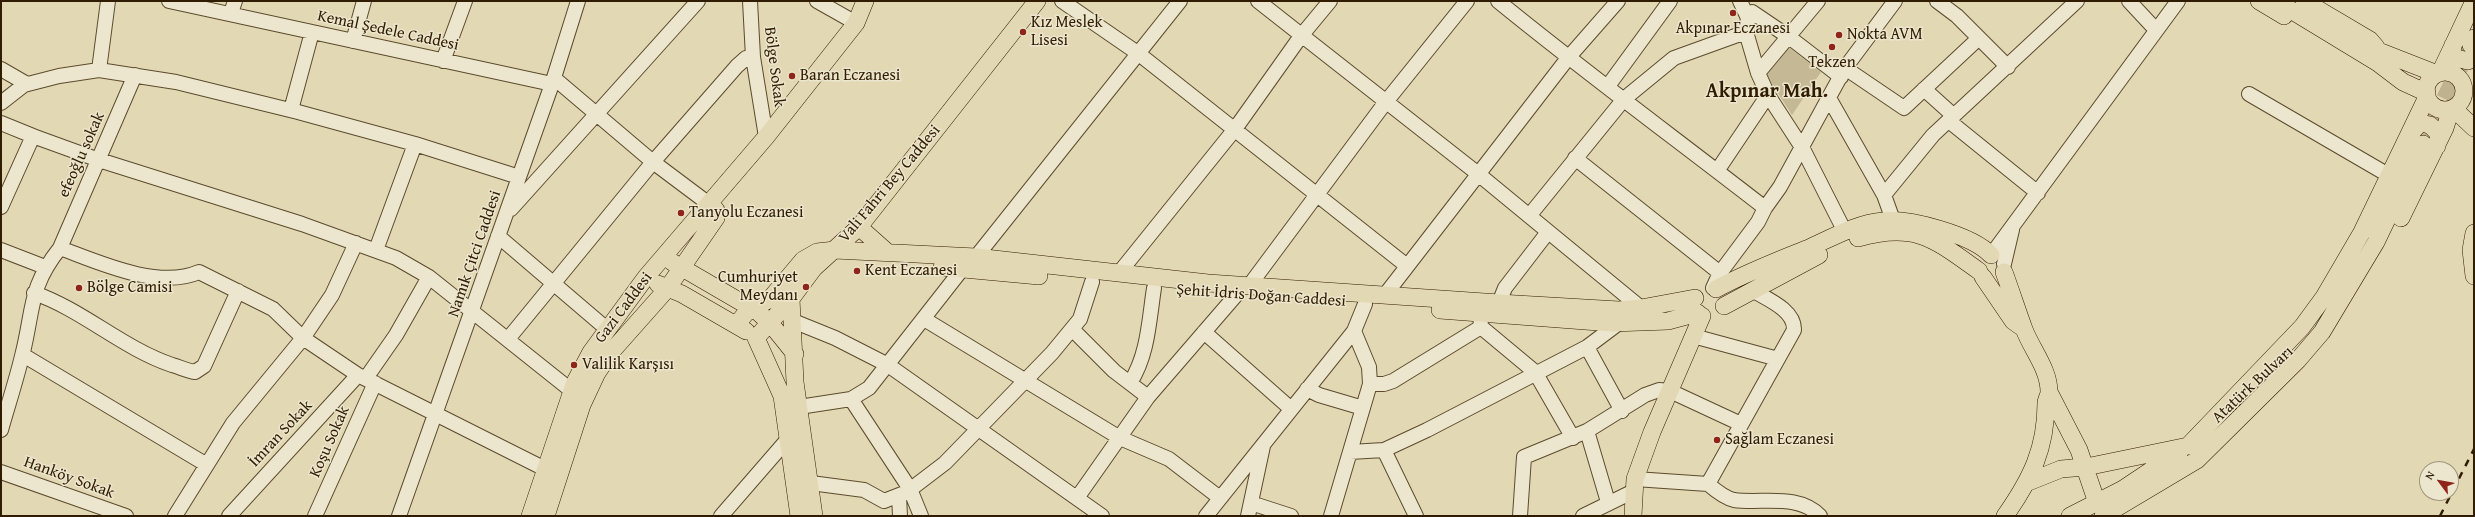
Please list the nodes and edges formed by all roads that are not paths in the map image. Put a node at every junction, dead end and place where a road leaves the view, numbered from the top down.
1 (108, 1) edge
2 (172, 1) edge
3 (364, 1) edge
4 (465, 1) edge
5 (578, 1) edge
6 (698, 1) edge
7 (750, 1) edge
8 (816, 1) edge
9 (864, 1) edge
10 (1037, 1) edge
11 (1062, 1) edge
12 (1180, 1) edge
13 (1258, 1) edge
14 (1330, 1) edge
15 (1467, 1) edge
16 (1498, 1) edge
17 (1618, 1) edge
18 (1670, 1) edge
19 (1740, 1) edge
20 (1818, 1) edge
21 (1895, 1) edge
22 (1937, 1) edge
23 (2077, 1) edge
24 (2129, 1) edge
25 (2178, 1) edge
26 (2259, 1) edge
27 (2276, 1) edge
28 (2289, 1) edge
29 (2304, 1) edge
30 (2474, 1) edge
31 (233, 7) edge
32 (1753, 10) edge
33 (2474, 15) edge
34 (856, 23) junction
35 (2156, 30) junction
36 (312, 32) junction
37 (1746, 32) junction
38 (1301, 36) junction
39 (1789, 37) junction
40 (1979, 38) junction
41 (353, 41) junction
42 (2467, 45) edge
43 (2379, 51) junction
44 (1140, 54) junction
45 (753, 57) junction
46 (1568, 58) junction
47 (443, 61) junction
48 (2474, 62) edge
49 (2008, 67) junction
50 (1, 69) edge
51 (99, 70) junction
52 (2388, 71) junction
53 (1758, 73) junction
54 (1843, 73) junction
55 (2439, 74) junction
56 (135, 75) junction
57 (553, 81) junction
58 (27, 84) junction
59 (1608, 86) junction
60 (1924, 89) junction
61 (2467, 92) edge
62 (2249, 94) dead end
63 (1768, 95) junction
64 (2427, 95) junction
65 (1830, 98) junction
66 (1624, 99) junction
67 (1, 103) edge
68 (1385, 103) junction
69 (2452, 108) junction
70 (291, 110) junction
71 (597, 115) junction
72 (1951, 119) junction
73 (1, 123) edge
74 (2474, 128) edge
75 (1234, 129) junction
76 (33, 136) junction
77 (766, 137) junction
78 (2421, 141) junction
79 (415, 144) junction
80 (1802, 149) junction
81 (1575, 158) junction
82 (99, 160) junction
83 (654, 162) junction
84 (1717, 171) junction
85 (1476, 174) junction
86 (2390, 176) junction
87 (520, 177) junction
88 (2038, 193) junction
89 (1318, 195) junction
90 (1884, 195) junction
91 (709, 204) junction
92 (1, 207) edge
93 (1765, 208) junction
94 (506, 214) junction
95 (1529, 216) junction
96 (1893, 220) junction
97 (859, 227) junction
98 (1548, 232) junction
99 (1845, 232) junction
100 (2474, 233) edge
101 (498, 236) junction
102 (356, 243) junction
103 (60, 248) junction
104 (1, 250) edge
105 (376, 250) junction
106 (886, 251) junction
107 (829, 254) junction
108 (663, 256) junction
109 (976, 257) junction
110 (1998, 261) junction
111 (1407, 266) junction
112 (45, 267) junction
113 (682, 267) junction
114 (963, 268) junction
115 (1119, 273) junction
116 (1981, 274) junction
117 (2474, 276) edge
118 (429, 277) junction
119 (646, 277) junction
120 (1092, 282) junction
121 (555, 283) junction
122 (1717, 284) junction
123 (1154, 288) junction
124 (667, 289) junction
125 (1243, 290) junction
126 (1752, 290) junction
127 (238, 291) junction
128 (34, 293) junction
129 (1385, 295) junction
130 (790, 299) junction
131 (1500, 303) junction
132 (1365, 304) junction
133 (1724, 306) junction
134 (1641, 308) junction
135 (753, 309) junction
136 (1698, 309) junction
137 (472, 312) junction
138 (924, 319) junction
139 (793, 321) junction
140 (1481, 321) junction
141 (770, 323) junction
142 (1619, 323) junction
143 (736, 325) junction
144 (1072, 329) junction
145 (608, 330) junction
146 (2025, 330) junction
147 (1354, 331) junction
148 (1204, 332) junction
149 (1693, 336) junction
150 (303, 338) junction
151 (756, 338) junction
152 (508, 339) junction
153 (1587, 347) junction
154 (795, 354) junction
155 (23, 355) junction
156 (1778, 359) junction
157 (888, 365) junction
158 (1535, 372) junction
159 (366, 379) junction
160 (1025, 381) junction
161 (1130, 384) junction
162 (1370, 384) junction
163 (1306, 389) junction
164 (572, 391) junction
165 (1670, 391) junction
166 (2049, 392) junction
167 (6, 393) edge
168 (1148, 397) junction
169 (851, 399) junction
170 (799, 407) junction
171 (1290, 408) junction
172 (1363, 408) junction
173 (1622, 411) junction
174 (437, 413) junction
175 (1740, 424) junction
176 (978, 429) junction
177 (1, 430) edge
178 (1587, 431) junction
179 (1120, 438) junction
180 (1573, 438) junction
181 (787, 440) junction
182 (1264, 444) junction
183 (2188, 446) junction
184 (1384, 450) junction
185 (1350, 452) junction
186 (207, 464) junction
187 (2086, 467) junction
188 (545, 468) junction
189 (1, 472) edge
190 (811, 482) junction
191 (1708, 484) junction
192 (1635, 485) junction
193 (2024, 487) junction
194 (905, 492) junction
195 (1077, 498) junction
196 (1220, 498) junction
197 (1608, 502) junction
198 (2100, 509) edge
199 (1250, 510) edge
200 (1094, 514) edge
201 (126, 516) edge
202 (175, 516) edge
203 (229, 516) edge
204 (315, 516) edge
205 (399, 516) edge
206 (530, 516) edge
207 (546, 516) edge
208 (721, 516) edge
209 (799, 516) edge
210 (814, 516) edge
211 (900, 516) edge
212 (921, 516) edge
213 (1206, 516) edge
214 (1291, 516) edge
215 (1331, 516) edge
216 (1416, 516) edge
217 (1520, 516) edge
218 (1583, 516) edge
219 (1633, 516) edge
220 (1820, 516) edge
221 (2005, 516) edge
222 (2019, 516) edge
223 (2070, 516) edge

1 - 51 street
2 - 31 street, Kemal Şedele Caddesi
3 - 41 street
4 - 47 street
5 - 57 street, Namık Çitci Caddesi
6 - 71 street
7 - 45 street, Bölge Sokak
8 - 34 street
9 - 34 main road, Gazi Caddesi
10 - 97 main road, Vali Fahri Bey Caddesi
11 - 44 street
12 - 44 street
13 - 38 street
14 - 38 street
15 - 68 street
16 - 46 street
17 - 46 street
18 - 59 street
19 - 32 street
20 - 39 street
21 - 54 street
22 - 40 street
23 - 49 street
24 - 35 street
25 - 35 street
26 - 52 main road
27 - 52 main road
28 - 43 main road
29 - 43 main road
30 - 42 main road
31 - 36 street, Kemal Şedele Caddesi
32 - 37 street
32 - 39 street
33 - 42 main road
34 - 77 main road, Gazi Caddesi
35 - 88 street
36 - 41 street, Kemal Şedele Caddesi
36 - 70 street
37 - 53 street
37 - 66 street
38 - 68 street
38 - 75 street
39 - 53 street
39 - 54 street
40 - 49 street
40 - 60 street
41 - 47 street, Kemal Şedele Caddesi
42 - 55 main road
43 - 55 main road
44 - 75 street
44 - 109 street
45 - 77 street, Bölge Sokak
45 - 83 street
46 - 59 street
46 - 85 street
47 - 57 street, Kemal Şedele Caddesi
48 - 61 main road
49 - 72 street
50 - 58 street
51 - 56 street
51 - 58 street
52 - 64 main road
53 - 63 street
54 - 60 street
54 - 65 street
55 - 61 main road
55 - 64 main road
56 - 70 street
56 - 82 street, efeoğlu sokak
57 - 71 street
57 - 87 street, Namık Çitci Caddesi
58 - 67 street
59 - 66 street
60 - 72 street
61 - 69 main road
62 - 86 street
63 - 80 street
63 - 84 street
64 - 69 main road
64 - 78 main road
65 - 80 street
65 - 90 street
66 - 81 street
66 - 84 street
68 - 85 street
68 - 89 street
69 - 74 main road
69 - 78 main road
70 - 79 street
71 - 83 street
71 - 94 street
72 - 88 street
72 - 90 street
73 - 76 street
75 - 89 street
75 - 115 street
76 - 82 street
76 - 92 street
77 - 91 main road, Gazi Caddesi
78 - 86 main road
78 - 183 main road, Atatürk Bulvarı
78 - 198 main road, Atatürk Bulvarı
79 - 87 street
79 - 105 street
80 - 93 street
80 - 99 street
81 - 95 street
81 - 122 street
82 - 102 street
82 - 103 street, efeoğlu sokak
83 - 91 street
83 - 121 street
84 - 93 street
85 - 95 street
85 - 111 street
86 - 183 main road
87 - 94 street, Namık Çitci Caddesi
88 - 110 street
89 - 111 street
89 - 125 street
90 - 96 street
91 - 108 main road, Gazi Caddesi
91 - 113 main road, Gazi Caddesi
93 - 122 street
94 - 101 street, Namık Çitci Caddesi
95 - 98 street
96 - 99 main road
96 - 110 main road
97 - 106 main road
97 - 107 main road, Vali Fahri Bey Caddesi
98 - 131 street
98 - 134 street
99 - 122 main road
100 - 117 main road
101 - 121 street
101 - 137 street, Namık Çitci Caddesi
102 - 105 street
102 - 150 street
103 - 112 street
103 - 127 street
104 - 112 street
105 - 118 street
106 - 107 main road, Şehit İdris Doğan Caddesi
106 - 109 main road, Şehit İdris Doğan Caddesi
107 - 114 main road, Şehit İdris Doğan Caddesi
107 - 130 main road, Vali Fahri Bey Caddesi
107 - 135 main road
108 - 113 main road
108 - 119 main road, Gazi Caddesi
109 - 114 street
109 - 115 main road, Şehit İdris Doğan Caddesi
110 - 116 main road
110 - 116 main road
110 - 146 main road
111 - 129 street
112 - 128 street
113 - 124 main road, Gazi Caddesi
113 - 135 main road
114 - 120 main road, Şehit İdris Doğan Caddesi
114 - 138 street
115 - 125 main road, Şehit İdris Doğan Caddesi
116 - 126 main road
116 - 146 main road
118 - 137 street
118 - 159 street
119 - 124 main road
119 - 145 main road, Gazi Caddesi
120 - 123 main road, Şehit İdris Doğan Caddesi
120 - 144 street
121 - 145 street
121 - 152 street
122 - 133 main road
122 - 136 main road
123 - 125 main road, Şehit İdris Doğan Caddesi
123 - 161 street
124 - 143 main road
124 - 207 main road, Gazi Caddesi
125 - 129 main road, Şehit İdris Doğan Caddesi
125 - 132 main road, Şehit İdris Doğan Caddesi
125 - 148 street
126 - 133 main road
126 - 156 street
127 - 128 street
127 - 150 street
128 - 155 street
129 - 131 main road, Şehit İdris Doğan Caddesi
130 - 139 main road
130 - 141 main road, Vali Fahri Bey Caddesi
131 - 134 main road, Şehit İdris Doğan Caddesi
132 - 140 main road, Şehit İdris Doğan Caddesi
132 - 147 street
133 - 136 main road
134 - 136 main road, Şehit İdris Doğan Caddesi
135 - 141 main road
135 - 143 main road
136 - 142 main road, Şehit İdris Doğan Caddesi
136 - 149 main road
137 - 152 street
137 - 174 street, Namık Çitci Caddesi
138 - 157 street
138 - 160 street
139 - 154 main road
139 - 157 street
140 - 142 main road, Şehit İdris Doğan Caddesi
140 - 158 street
140 - 162 street
141 - 151 main road, Vali Fahri Bey Caddesi
141 - 154 main road
142 - 153 street
143 - 151 main road
144 - 160 street
144 - 161 street
145 - 164 main road, Gazi Caddesi
146 - 166 main road
147 - 162 street
147 - 163 street
148 - 168 street
148 - 171 street
149 - 156 street
149 - 165 main road
150 - 159 street
150 - 186 street
151 - 181 main road
152 - 164 street
153 - 158 street
153 - 173 street
154 - 170 main road
155 - 167 street
155 - 186 street
156 - 175 street
157 - 169 street
157 - 176 street
158 - 180 street
158 - 184 street
159 - 174 street
159 - 203 street, İmran Sokak
159 - 204 street, Koşu Sokak
160 - 176 street
160 - 179 street
161 - 168 street
162 - 172 street
163 - 171 street
163 - 172 street
164 - 188 main road, Gazi Caddesi
165 - 173 street
165 - 175 street
165 - 192 main road
166 - 187 main road
166 - 193 main road
167 - 177 street
168 - 179 street
169 - 170 street
169 - 194 street
170 - 190 main road
171 - 182 street
172 - 185 street
173 - 178 street
174 - 188 street
174 - 205 street, Namık Çitci Caddesi
175 - 191 street
176 - 194 street
176 - 195 street
178 - 180 street
178 - 197 street
179 - 195 street
179 - 196 street
180 - 217 street
181 - 208 street
181 - 209 main road
182 - 196 street
182 - 199 street
183 - 187 main road
183 - 198 main road, Atatürk Bulvarı
184 - 185 street
184 - 216 street
185 - 215 street
186 - 202 street
187 - 193 main road
187 - 198 main road
188 - 206 main road, Gazi Caddesi
189 - 201 street, Hanköy Sokak
190 - 194 street
190 - 210 main road
191 - 192 street
191 - 220 street
192 - 197 street
192 - 219 main road
193 - 221 main road
193 - 222 main road
194 - 211 street
194 - 212 street
195 - 200 street
196 - 213 street
197 - 218 street
198 - 223 main road, Atatürk Bulvarı
199 - 214 street

